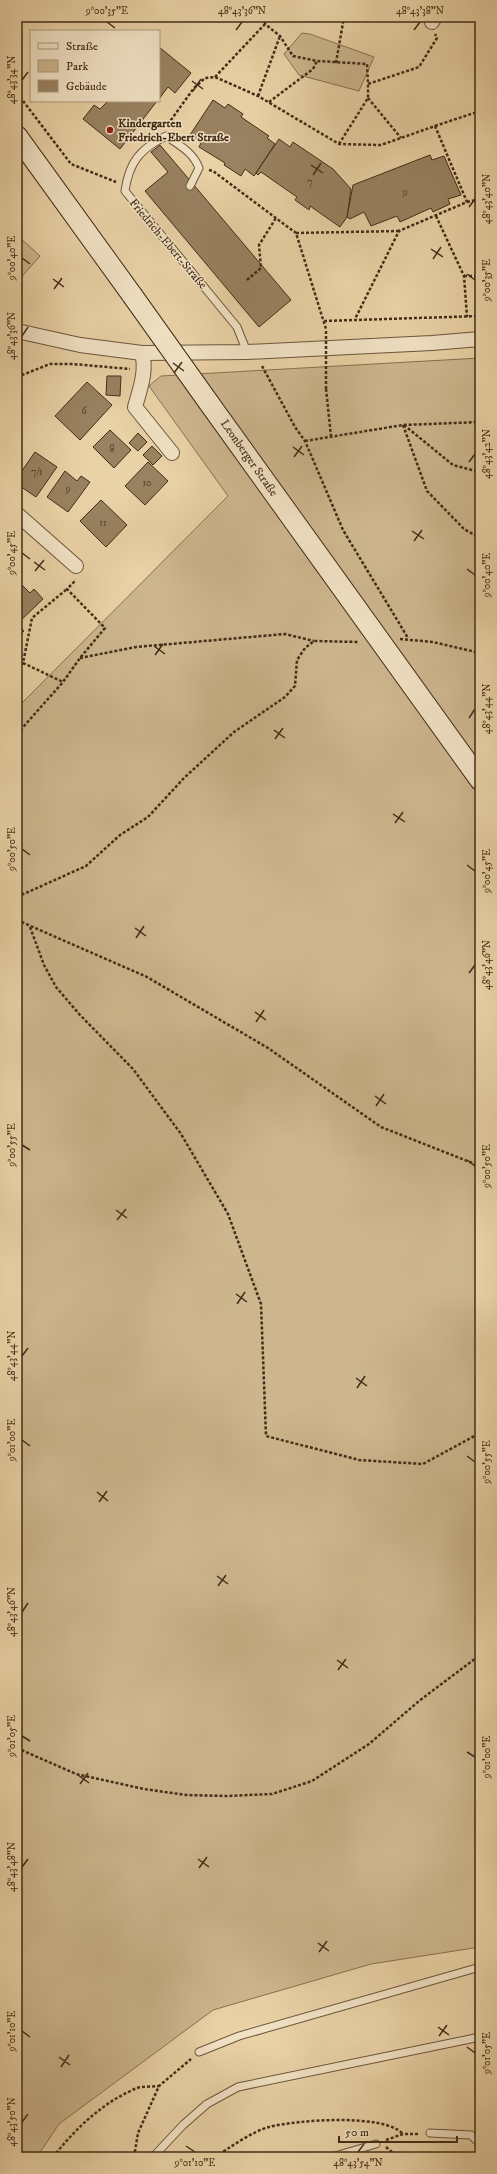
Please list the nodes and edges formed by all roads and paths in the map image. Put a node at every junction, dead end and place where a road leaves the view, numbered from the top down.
1 (167, 17) edge
2 (182, 17) edge
3 (266, 17) edge
4 (344, 17) edge
5 (433, 20) edge
6 (265, 24) junction
7 (280, 36) junction
8 (317, 61) junction
9 (336, 63) junction
10 (215, 77) junction
11 (368, 84) junction
12 (17, 93) edge
13 (258, 96) junction
14 (368, 98) junction
15 (269, 102) junction
16 (480, 111) edge
17 (435, 126) junction
18 (17, 136) edge
19 (166, 136) junction
20 (401, 138) junction
21 (339, 144) junction
22 (198, 168) junction
23 (126, 185) junction
24 (190, 186) dead end
25 (480, 199) edge
26 (467, 202) junction
27 (436, 216) junction
28 (276, 218) junction
29 (399, 231) junction
30 (296, 233) junction
31 (464, 276) junction
32 (480, 276) edge
33 (247, 280) dead end
34 (480, 316) edge
35 (468, 317) junction
36 (356, 319) junction
37 (324, 321) junction
38 (17, 331) edge
39 (480, 339) edge
40 (247, 352) junction
41 (142, 353) junction
42 (262, 366) dead end
43 (480, 422) edge
44 (403, 424) junction
45 (331, 436) junction
46 (305, 441) junction
47 (172, 453) dead end
48 (480, 472) edge
49 (17, 514) edge
50 (480, 538) edge
51 (76, 566) joint
52 (67, 589) junction
53 (379, 641) junction
54 (314, 642) junction
55 (480, 653) edge
56 (80, 658) junction
57 (23, 663) junction
58 (17, 668) edge
59 (63, 682) junction
60 (17, 734) edge
61 (480, 780) edge
62 (17, 897) edge
63 (17, 920) edge
64 (30, 927) junction
65 (480, 1166) edge
66 (480, 1433) edge
67 (480, 1654) edge
68 (17, 1748) edge
69 (480, 1967) edge
70 (480, 2037) edge
71 (198, 2052) joint
72 (159, 2086) junction
73 (430, 2133) joint
74 (403, 2134) junction
75 (380, 2143) junction
76 (480, 2144) edge
77 (336, 2156) edge
78 (54, 2157) edge
79 (134, 2157) edge
80 (153, 2157) edge
81 (215, 2157) edge
82 (296, 2157) edge
83 (398, 2157) edge

1 - 2 path
3 - 6 path
4 - 9 path
5 - 11 path
6 - 7 path
6 - 10 path
7 - 8 path
7 - 13 path
8 - 9 path
8 - 15 path
9 - 11 path
10 - 13 path
10 - 19 path
11 - 14 path
12 - 23 path
13 - 15 path
14 - 20 path
14 - 21 path
15 - 21 path
16 - 17 path
17 - 20 path
17 - 26 path
18 - 53 main road, Leonberger Straße, bridge
19 - 22 lane
19 - 23 lane, Friedrich-Ebert-Straße
20 - 21 path
22 - 24 lane
22 - 28 path
23 - 40 lane, Friedrich-Ebert-Straße
25 - 26 path
26 - 27 path
27 - 29 path
27 - 31 path
28 - 30 path
28 - 33 path
29 - 30 path
29 - 36 path
30 - 37 path
31 - 32 path
31 - 35 path
34 - 35 path
35 - 36 path
36 - 37 path
37 - 45 path, bridge
38 - 41 street
39 - 40 street
40 - 41 street
41 - 47 street
42 - 46 path
43 - 44 path
44 - 45 path
44 - 48 path
44 - 50 path
45 - 46 path
46 - 55 path
49 - 51 street
51 - 52 path
52 - 56 path
52 - 57 path
53 - 54 path
53 - 61 main road, Leonberger Straße
54 - 56 path
54 - 62 path
56 - 59 path
57 - 58 path
57 - 59 path
59 - 60 path
63 - 64 path
64 - 65 path
64 - 66 path
67 - 68 path
69 - 71 lane
70 - 80 lane
71 - 72 path
72 - 78 path
72 - 79 path
73 - 74 path
73 - 76 lane
74 - 75 path
74 - 81 path
75 - 77 lane
75 - 83 path
77 - 82 lane

